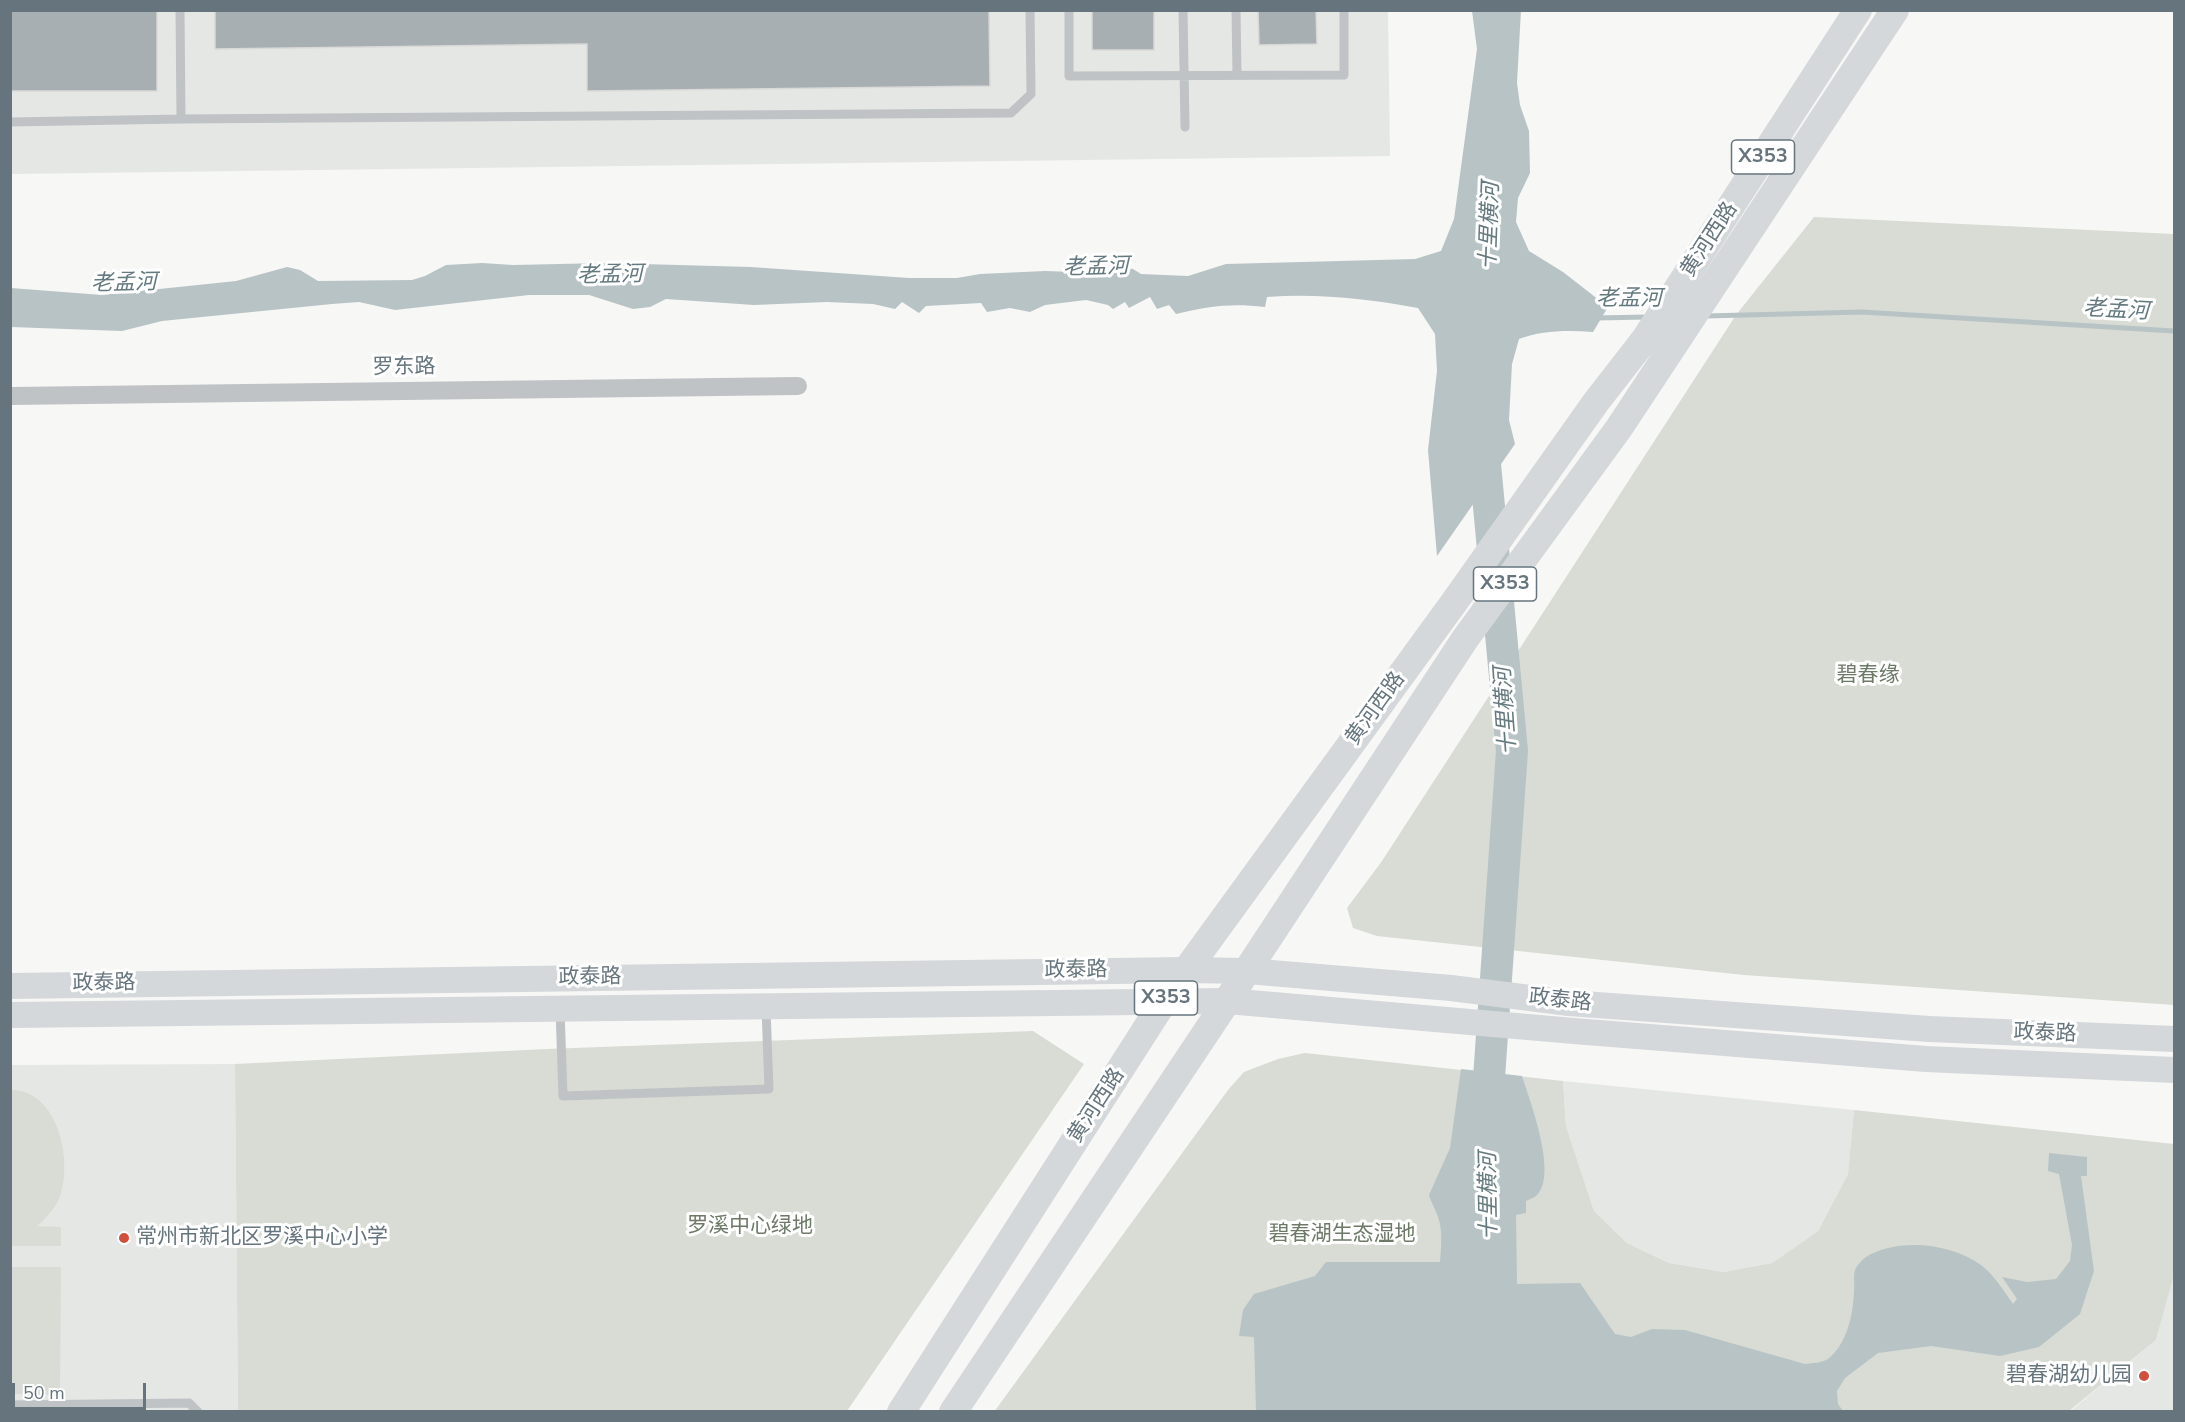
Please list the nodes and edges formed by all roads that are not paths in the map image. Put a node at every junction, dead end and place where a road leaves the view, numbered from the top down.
1 (180, 10) edge
2 (1030, 10) edge
3 (1069, 10) edge
4 (1183, 10) edge
5 (1236, 10) edge
6 (1344, 10) edge
7 (1858, 10) edge
8 (1895, 10) edge
9 (1184, 75) junction
10 (1237, 75) junction
11 (181, 118) junction
12 (10, 122) edge
13 (1185, 127) dead end
14 (798, 386) dead end
15 (10, 396) edge
16 (1186, 970) junction
17 (1247, 971) junction
18 (10, 986) edge
19 (1164, 1001) junction
20 (1227, 1001) junction
21 (766, 1006) junction
22 (560, 1008) junction
23 (10, 1015) edge
24 (2175, 1039) edge
25 (2175, 1070) edge
26 (10, 1405) edge
27 (198, 1412) edge
28 (901, 1412) edge
29 (953, 1412) edge

1 - 11 lane
2 - 11 lane
3 - 9 lane
4 - 9 lane
5 - 10 lane
6 - 10 lane
7 - 16 main road, 黄河西路 / X353
8 - 17 main road, 黄河西路 / X353
9 - 10 lane
9 - 13 lane
11 - 12 lane
14 - 15 street, 罗东路
16 - 17 main road, 政泰路
16 - 18 main road, 政泰路
16 - 19 main road, 黄河西路 / X353
17 - 20 main road, 黄河西路 / X353
17 - 24 main road, 政泰路
19 - 20 main road, 政泰路
19 - 21 main road, 政泰路
19 - 28 main road, 黄河西路 / X353
20 - 25 main road, 政泰路
20 - 29 main road, 黄河西路 / X353
21 - 22 main road, 政泰路
21 - 22 lane
22 - 23 main road, 政泰路
26 - 27 lane

